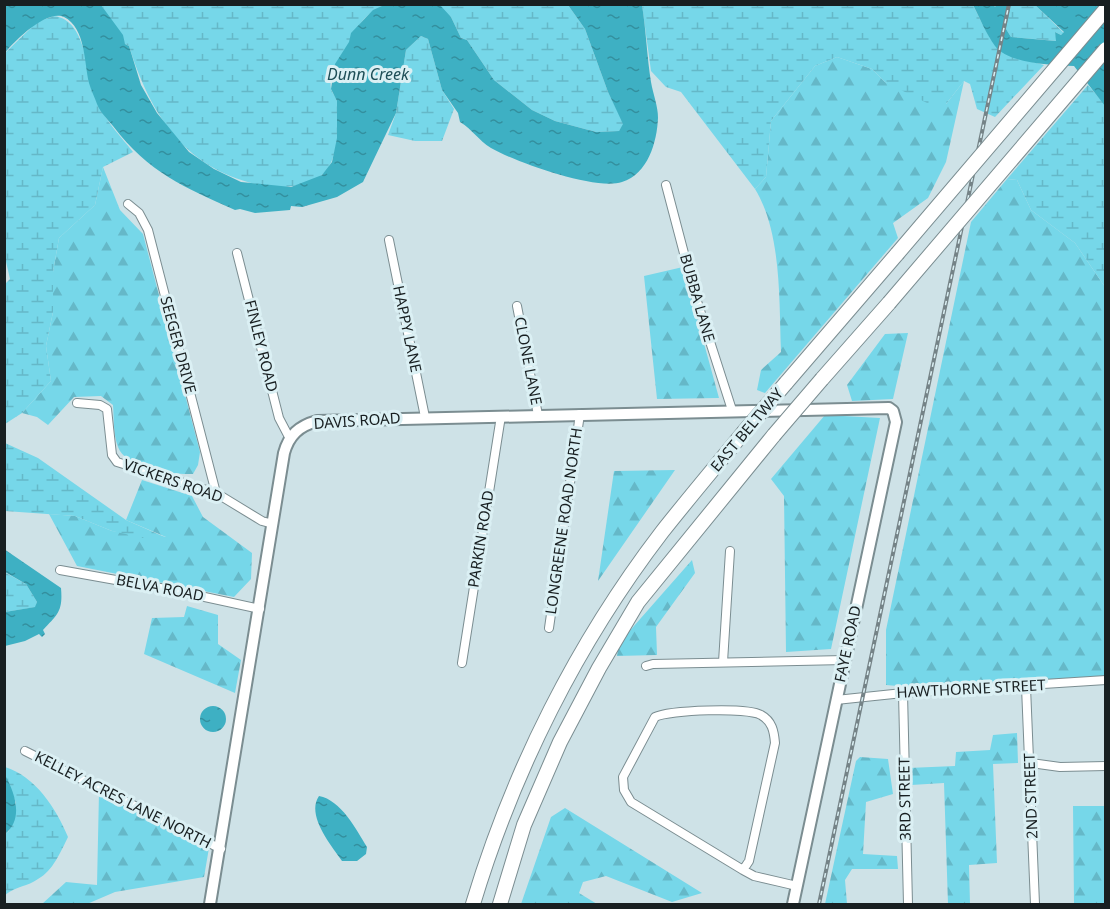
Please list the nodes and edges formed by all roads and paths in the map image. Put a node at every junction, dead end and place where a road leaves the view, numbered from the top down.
1 (1106, 9) edge
2 (1106, 49) edge
3 (666, 185) dead end
4 (128, 204) dead end
5 (388, 240) dead end
6 (237, 253) dead end
7 (518, 306) dead end
8 (77, 403) dead end
9 (867, 408) joint
10 (732, 411) junction
11 (580, 414) junction
12 (538, 415) junction
13 (501, 416) junction
14 (425, 417) junction
15 (290, 438) junction
16 (216, 493) junction
17 (273, 524) junction
18 (730, 551) dead end
19 (60, 570) dead end
20 (260, 609) junction
21 (549, 628) dead end
22 (845, 660) junction
23 (723, 662) junction
24 (462, 663) dead end
25 (646, 666) dead end
26 (1106, 680) edge
27 (1026, 687) junction
28 (903, 693) junction
29 (836, 700) junction
30 (26, 751) dead end
31 (1030, 763) junction
32 (1106, 766) edge
33 (221, 849) junction
34 (743, 870) junction
35 (797, 886) junction
36 (210, 904) edge
37 (473, 904) edge
38 (500, 904) edge
39 (793, 904) edge
40 (908, 904) edge
41 (1035, 904) edge

1 - 37 highway, EAST BELTWAY, bridge
2 - 38 highway, EAST BELTWAY, bridge
3 - 10 street, BUBBA LANE
4 - 16 street, SEEGER DRIVE
5 - 14 street, HAPPY LANE
6 - 15 street, FINLEY ROAD
7 - 12 street, CLONE LANE
8 - 16 street, VICKERS ROAD
9 - 10 street, DAVIS ROAD
9 - 22 street, FAYE ROAD
10 - 11 street, DAVIS ROAD
11 - 12 street, DAVIS ROAD
11 - 21 street, LONGREENE ROAD NORTH
12 - 13 street, DAVIS ROAD
13 - 14 street, DAVIS ROAD
13 - 24 street, PARKIN ROAD
14 - 15 street, DAVIS ROAD
15 - 17 street
16 - 17 street, VICKERS ROAD
17 - 20 street
18 - 23 street
19 - 20 street, BELVA ROAD
20 - 33 street
22 - 23 street
22 - 29 street, FAYE ROAD
23 - 25 street
26 - 27 street, HAWTHORNE STREET
27 - 28 street, HAWTHORNE STREET
27 - 31 street, 2ND STREET
28 - 29 street, HAWTHORNE STREET
28 - 40 street, 3RD STREET
29 - 35 street, FAYE ROAD
30 - 33 street, KELLEY ACRES LANE NORTH
31 - 32 street
31 - 41 street, 2ND STREET
33 - 36 street
34 - 34 street
34 - 35 street
35 - 39 street, FAYE ROAD

